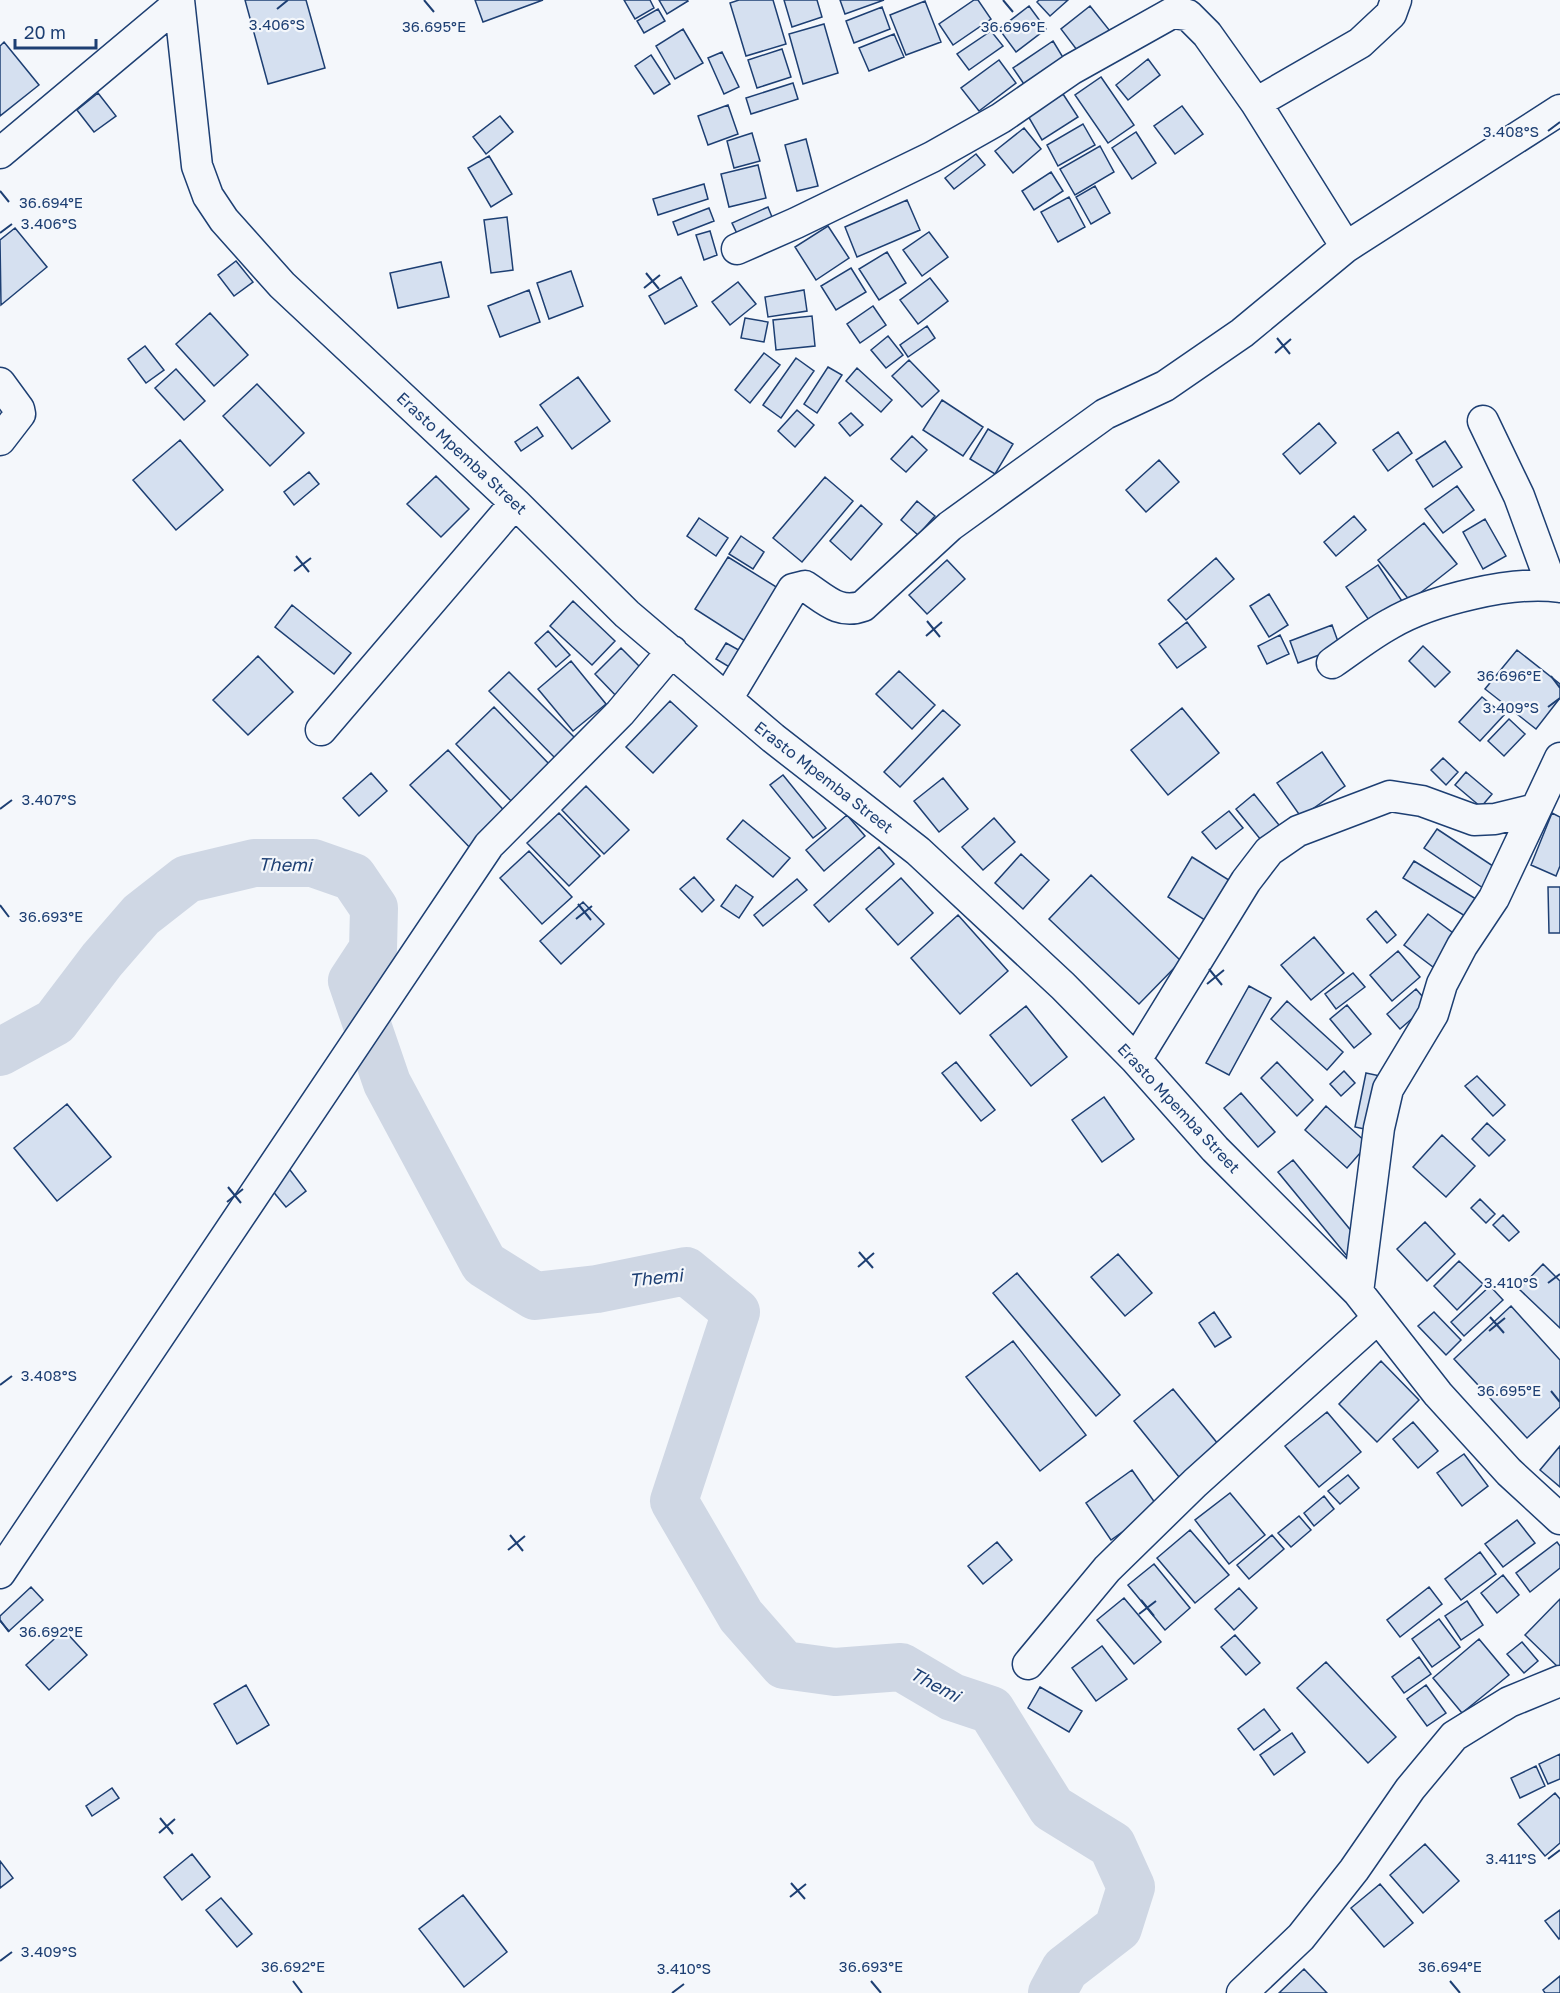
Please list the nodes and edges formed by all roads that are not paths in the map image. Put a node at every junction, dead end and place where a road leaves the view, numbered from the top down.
1 (1396, 0) edge
2 (179, 2) edge
3 (1256, 103) junction
4 (1560, 110) edge
5 (0, 153) edge
6 (1346, 247) junction
7 (737, 249) dead end
8 (0, 383) edge
9 (1483, 421) dead end
10 (0, 440) edge
11 (515, 503) junction
12 (1556, 587) edge
13 (672, 651) junction
14 (1332, 663) dead end
15 (728, 699) junction
16 (321, 730) dead end
17 (1560, 758) edge
18 (1536, 808) junction
19 (1136, 1060) junction
20 (1358, 1292) junction
21 (1378, 1318) junction
22 (1560, 1519) edge
23 (0, 1573) edge
24 (1028, 1664) dead end
25 (1560, 1681) edge
26 (1242, 1993) edge

1 - 3 street
2 - 5 street
2 - 11 street, Erasto Mpemba Street
3 - 6 street
3 - 7 street
4 - 6 street
6 - 15 street
8 - 10 street
9 - 12 street
11 - 13 street, Erasto Mpemba Street
11 - 16 street
12 - 14 street
13 - 15 street, Erasto Mpemba Street
13 - 23 street
15 - 19 street, Erasto Mpemba Street
17 - 18 street
18 - 19 street
18 - 20 street
19 - 20 street, Erasto Mpemba Street
20 - 21 street, Erasto Mpemba Street
21 - 22 street, Erasto Mpemba Street
21 - 24 street
25 - 26 street

